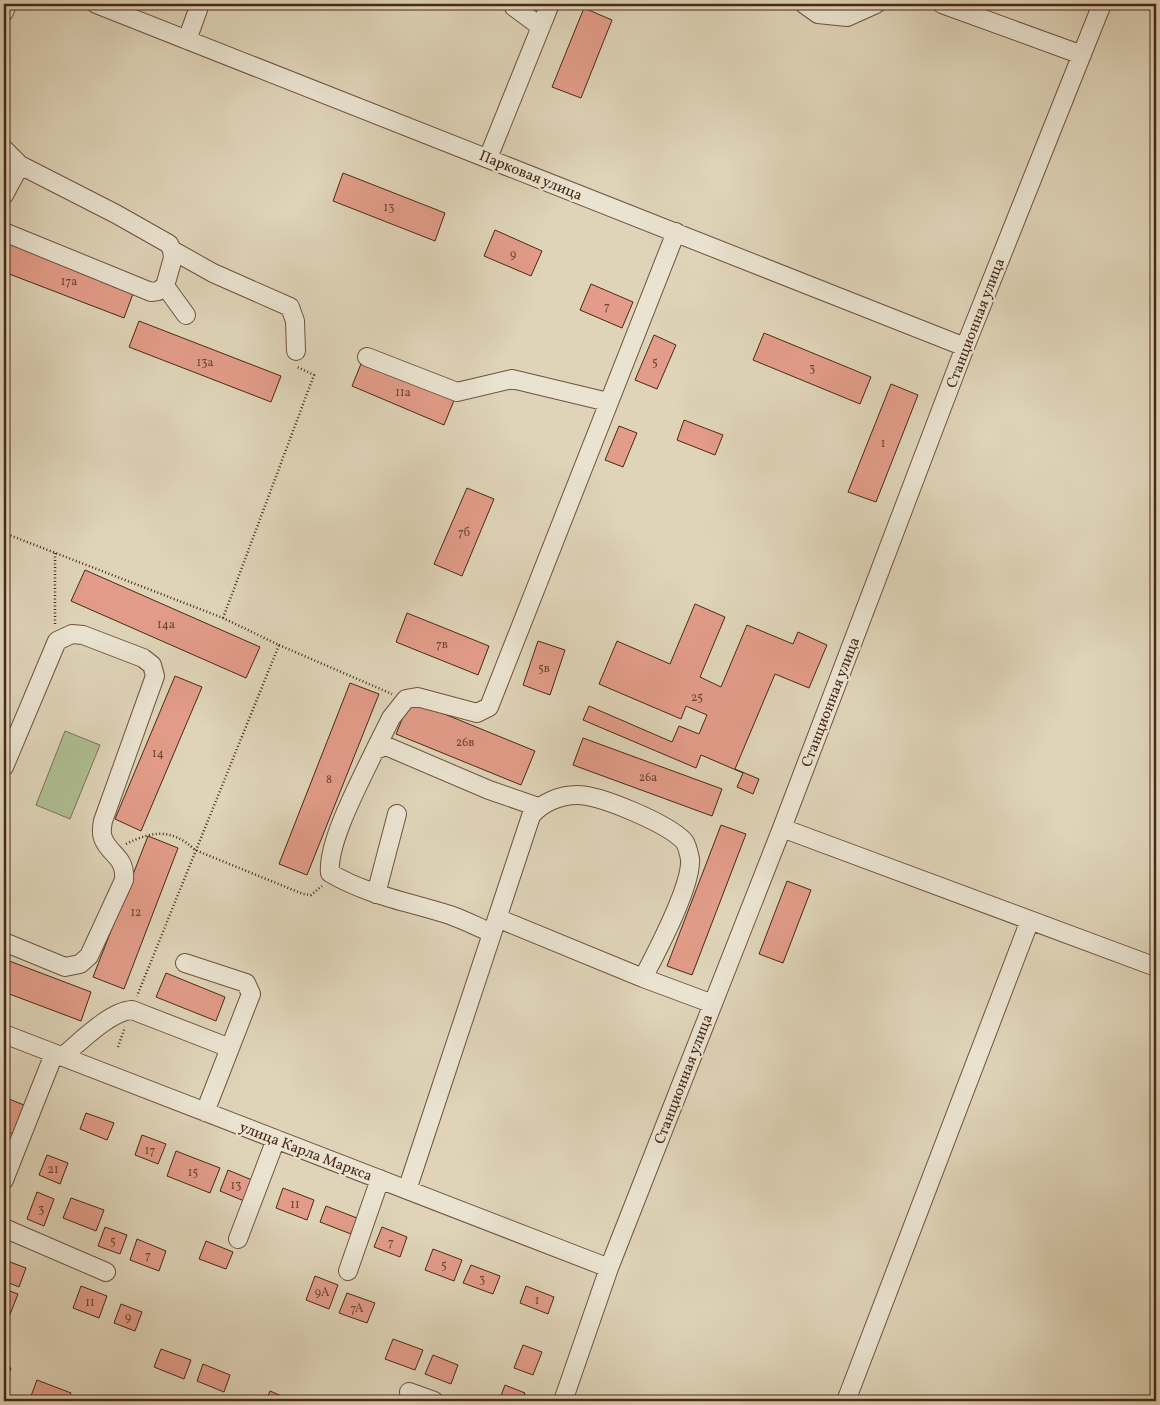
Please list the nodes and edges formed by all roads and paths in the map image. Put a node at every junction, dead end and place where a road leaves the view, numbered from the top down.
1 (7, 4) edge
2 (96, 4) edge
3 (200, 4) edge
4 (514, 4) edge
5 (550, 4) edge
6 (804, 4) edge
7 (876, 4) edge
8 (942, 4) edge
9 (1102, 4) edge
10 (4, 12) edge
11 (541, 27) junction
12 (187, 40) junction
13 (1082, 55) junction
14 (4, 149) edge
15 (488, 158) junction
16 (20, 165) junction
17 (4, 195) edge
18 (4, 232) edge
19 (676, 232) junction
20 (172, 250) junction
21 (165, 286) junction
22 (186, 315) dead end
23 (965, 347) junction
24 (296, 351) joint
25 (367, 356) dead end
26 (608, 402) junction
27 (4, 533) edge
28 (55, 553) junction
29 (223, 618) junction
30 (56, 641) junction
31 (279, 645) junction
32 (406, 699) junction
33 (11, 728) edge
34 (375, 750) junction
35 (4, 767) edge
36 (538, 807) junction
37 (397, 814) dead end
38 (782, 828) junction
39 (103, 838) junction
40 (195, 850) junction
41 (330, 872) junction
42 (376, 894) junction
43 (1030, 920) junction
44 (495, 926) junction
45 (4, 942) edge
46 (185, 963) dead end
47 (1156, 967) edge
48 (643, 978) junction
49 (713, 1004) junction
50 (132, 1010) junction
51 (4, 1034) edge
52 (118, 1047) dead end
53 (230, 1048) junction
54 (58, 1056) junction
55 (205, 1112) junction
56 (276, 1139) junction
57 (4, 1180) edge
58 (380, 1180) junction
59 (407, 1190) junction
60 (4, 1228) edge
61 (238, 1239) dead end
62 (609, 1268) junction
63 (348, 1271) dead end
64 (106, 1272) dead end
65 (409, 1392) dead end
66 (434, 1401) edge
67 (563, 1401) edge
68 (846, 1401) edge

1 - 10 street
2 - 12 street, Парковая улица
3 - 12 street
4 - 11 street
5 - 11 street
6 - 7 street
8 - 13 street
9 - 13 street, Станционная улица
11 - 15 street
12 - 15 street, Парковая улица
13 - 23 street, Станционная улица
14 - 16 street
15 - 19 street, Парковая улица
16 - 17 street
16 - 20 street
18 - 21 street
19 - 23 street, Парковая улица
19 - 26 street
20 - 21 street
20 - 24 street
21 - 22 street
23 - 38 street, Станционная улица
24 - 29 path
25 - 26 street
26 - 32 street
27 - 28 path
28 - 29 path
28 - 30 path
29 - 31 path
30 - 33 street
30 - 39 street
31 - 32 path
31 - 40 path
32 - 34 street
33 - 35 street
34 - 36 street
34 - 41 street
36 - 44 street
36 - 48 street
37 - 42 street
38 - 43 street
38 - 49 street, Станционная улица
39 - 40 path
39 - 45 street
40 - 41 path
40 - 50 path
41 - 42 street
42 - 44 street
43 - 47 street
43 - 68 street
44 - 48 street
44 - 59 street
46 - 53 street
48 - 49 street
49 - 62 street, Станционная улица
50 - 52 path
50 - 53 street
50 - 54 street
51 - 54 street, улица Карла Маркса
53 - 55 street
54 - 55 street, улица Карла Маркса
54 - 57 street
55 - 56 street, улица Карла Маркса
56 - 58 street, улица Карла Маркса
56 - 61 street
58 - 59 street, улица Карла Маркса
58 - 63 street
59 - 62 street, улица Карла Маркса
60 - 64 street
62 - 67 street, Станционная улица
65 - 66 street

